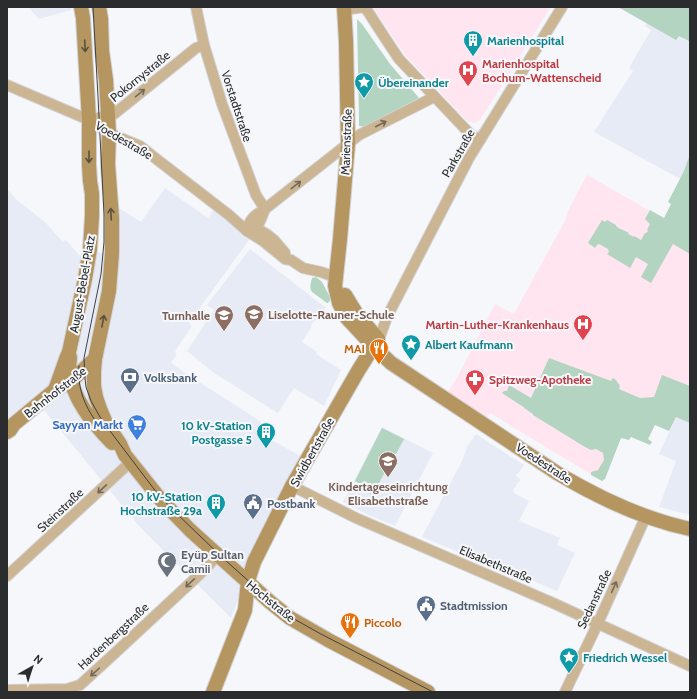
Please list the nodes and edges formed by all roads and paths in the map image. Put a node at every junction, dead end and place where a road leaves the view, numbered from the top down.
1 (81, 7) edge
2 (99, 7) edge
3 (196, 7) edge
4 (365, 7) edge
5 (562, 7) edge
6 (344, 9) edge
7 (204, 45) junction
8 (7, 85) edge
9 (434, 97) junction
10 (108, 115) junction
11 (89, 120) junction
12 (109, 134) junction
13 (480, 140) junction
14 (348, 144) junction
15 (265, 208) junction
16 (251, 228) junction
17 (335, 277) junction
18 (387, 317) junction
19 (364, 322) junction
20 (376, 342) junction
21 (69, 352) junction
22 (95, 359) junction
23 (72, 380) junction
24 (55, 390) junction
25 (9, 427) edge
26 (128, 459) junction
27 (292, 486) junction
28 (646, 516) junction
29 (690, 529) edge
30 (217, 555) junction
31 (7, 576) edge
32 (248, 584) junction
33 (598, 623) junction
34 (690, 666) edge
35 (7, 690) edge
36 (213, 692) edge
37 (428, 692) edge
38 (564, 692) edge

1 -> 11 street, August-Bebel-Platz
2 - 10 street, August-Bebel-Platz
3 - 7 street, Vorstadtstraße
4 - 6 street
4 - 9 street
5 - 13 street, Parkstraße
6 - 14 street, Marienstraße
10 -> 7 street, Pokornystraße
7 - 15 street, Vorstadtstraße
8 - 11 street, Voedestraße
9 - 13 street
14 -> 9 street
10 - 11 street, Pokornystraße
10 - 12 street, August-Bebel-Platz
11 - 12 street, Voedestraße
11 -> 21 street, August-Bebel-Platz
12 - 16 street, Voedestraße
22 -> 12 street, August-Bebel-Platz
13 - 18 street, Parkstraße
15 -> 14 street
14 - 17 street, Marienstraße
15 - 16 street
16 - 17 street, Voedestraße
17 - 19 street, Voedestraße
17 - 20 street, Voedestraße
18 - 19 street
18 - 20 street, Parkstraße
19 - 20 street, Voedestraße
20 - 27 street, Swidbertstraße
20 - 28 street, Voedestraße
21 - 23 street, August-Bebel-Platz
21 - 24 street, August-Bebel-Platz
22 - 23 street, Bahnhofstraße
22 - 26 street, Hochstraße
23 - 24 street, Bahnhofstraße
23 - 26 street, Hochstraße
24 - 25 street, Bahnhofstraße
26 - 30 street, Hochstraße
26 -> 31 street, Steinstraße
27 - 32 street, Swidbertstraße
27 - 33 street, Elisabethstraße
28 - 29 street, Voedestraße
33 -> 28 street, Sedanstraße
30 - 32 street, Hochstraße
30 -> 35 street, Hardenbergstraße
32 - 36 street, Swidbertstraße
32 - 37 street, Hochstraße
33 - 34 street, Elisabethstraße
33 - 38 street, Sedanstraße

